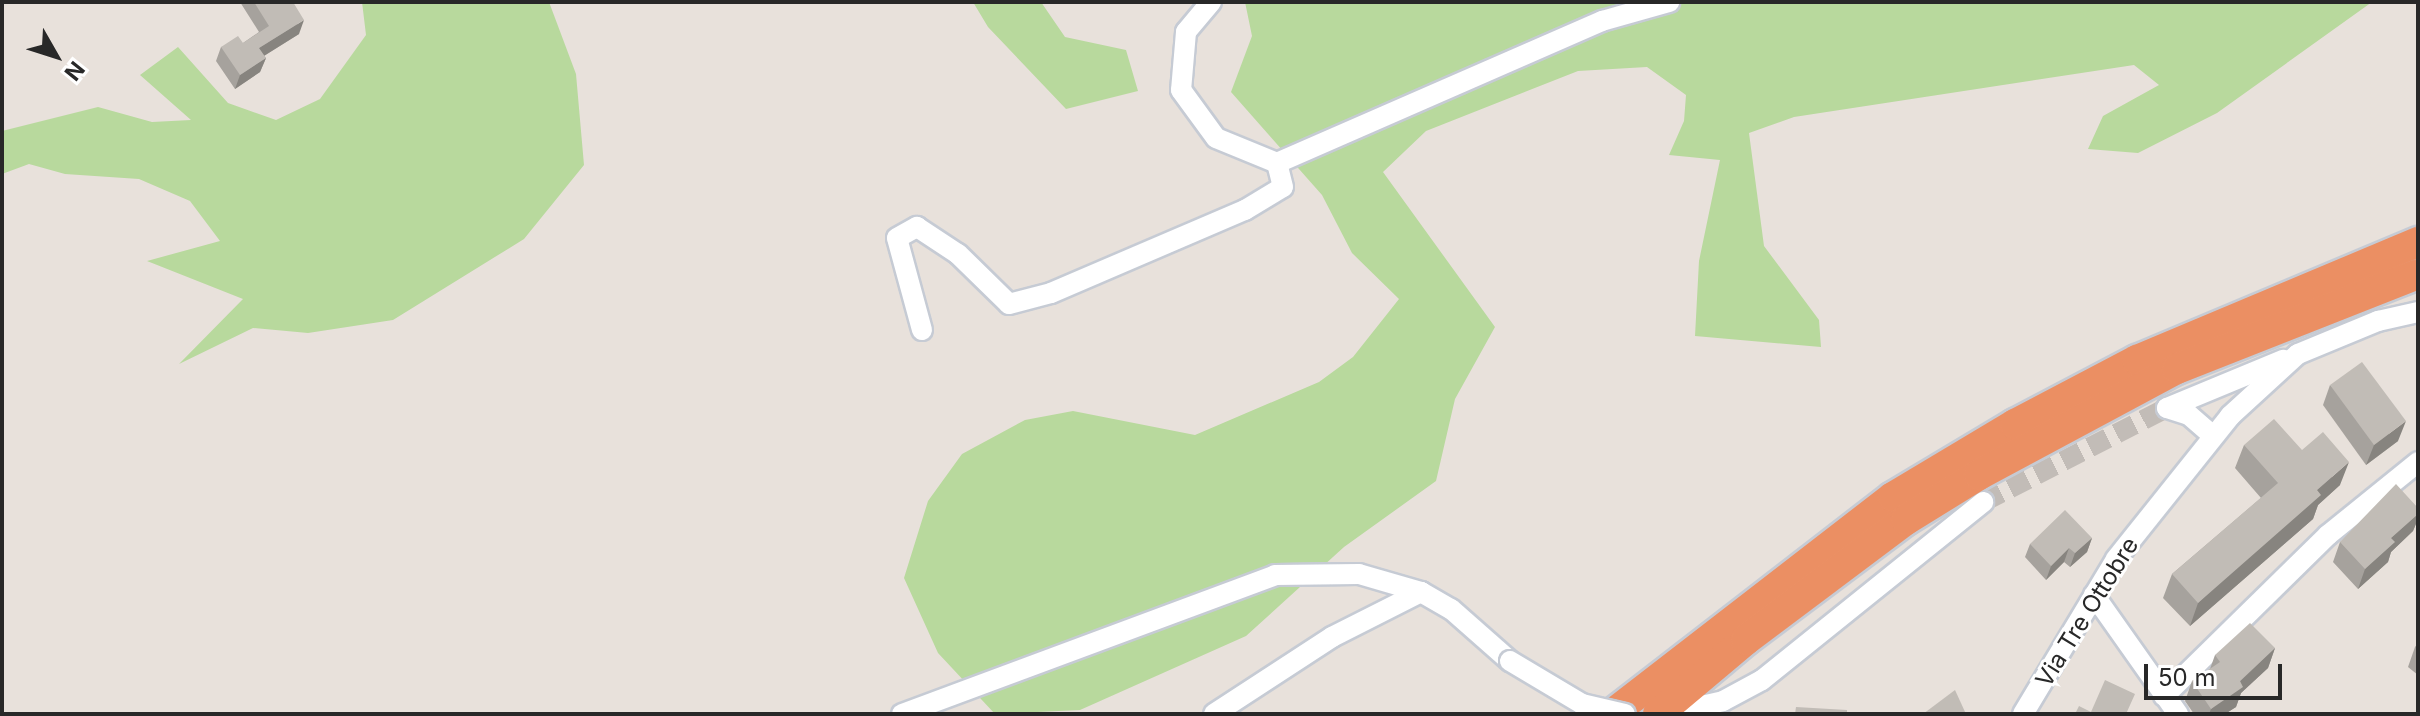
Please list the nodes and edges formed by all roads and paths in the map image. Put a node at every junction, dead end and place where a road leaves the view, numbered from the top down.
1 (1211, 2) edge
2 (1669, 2) edge
3 (1277, 163) junction
4 (2418, 242) edge
5 (2418, 274) edge
6 (2418, 312) edge
7 (922, 330) dead end
8 (2298, 354) junction
9 (2201, 393) junction
10 (2230, 416) junction
11 (2213, 436) junction
12 (2418, 462) edge
13 (1983, 502) tunnel mouth
14 (1421, 592) junction
15 (2094, 595) junction
16 (1268, 678) junction
17 (2164, 696) junction
18 (902, 714) edge
19 (1214, 714) edge
20 (1227, 714) edge
21 (1612, 714) edge
22 (1625, 714) edge
23 (1658, 714) edge
24 (1666, 714) edge
25 (2023, 714) edge
26 (2178, 714) edge

1 - 3 street
2 - 3 street
3 - 7 street
4 - 21 highway
5 - 23 highway
6 - 8 street
8 - 9 street
8 - 10 street, Via Tre Ottobre
9 - 10 street
9 - 11 street
10 - 11 street, Via Tre Ottobre
11 - 15 street, Via Tre Ottobre
12 - 17 street
13 - 24 street
14 - 16 street
14 - 18 street
14 - 22 street, bridge
15 - 17 street
15 - 25 street, Via Tre Ottobre
16 - 19 street
16 - 20 street
17 - 26 street

